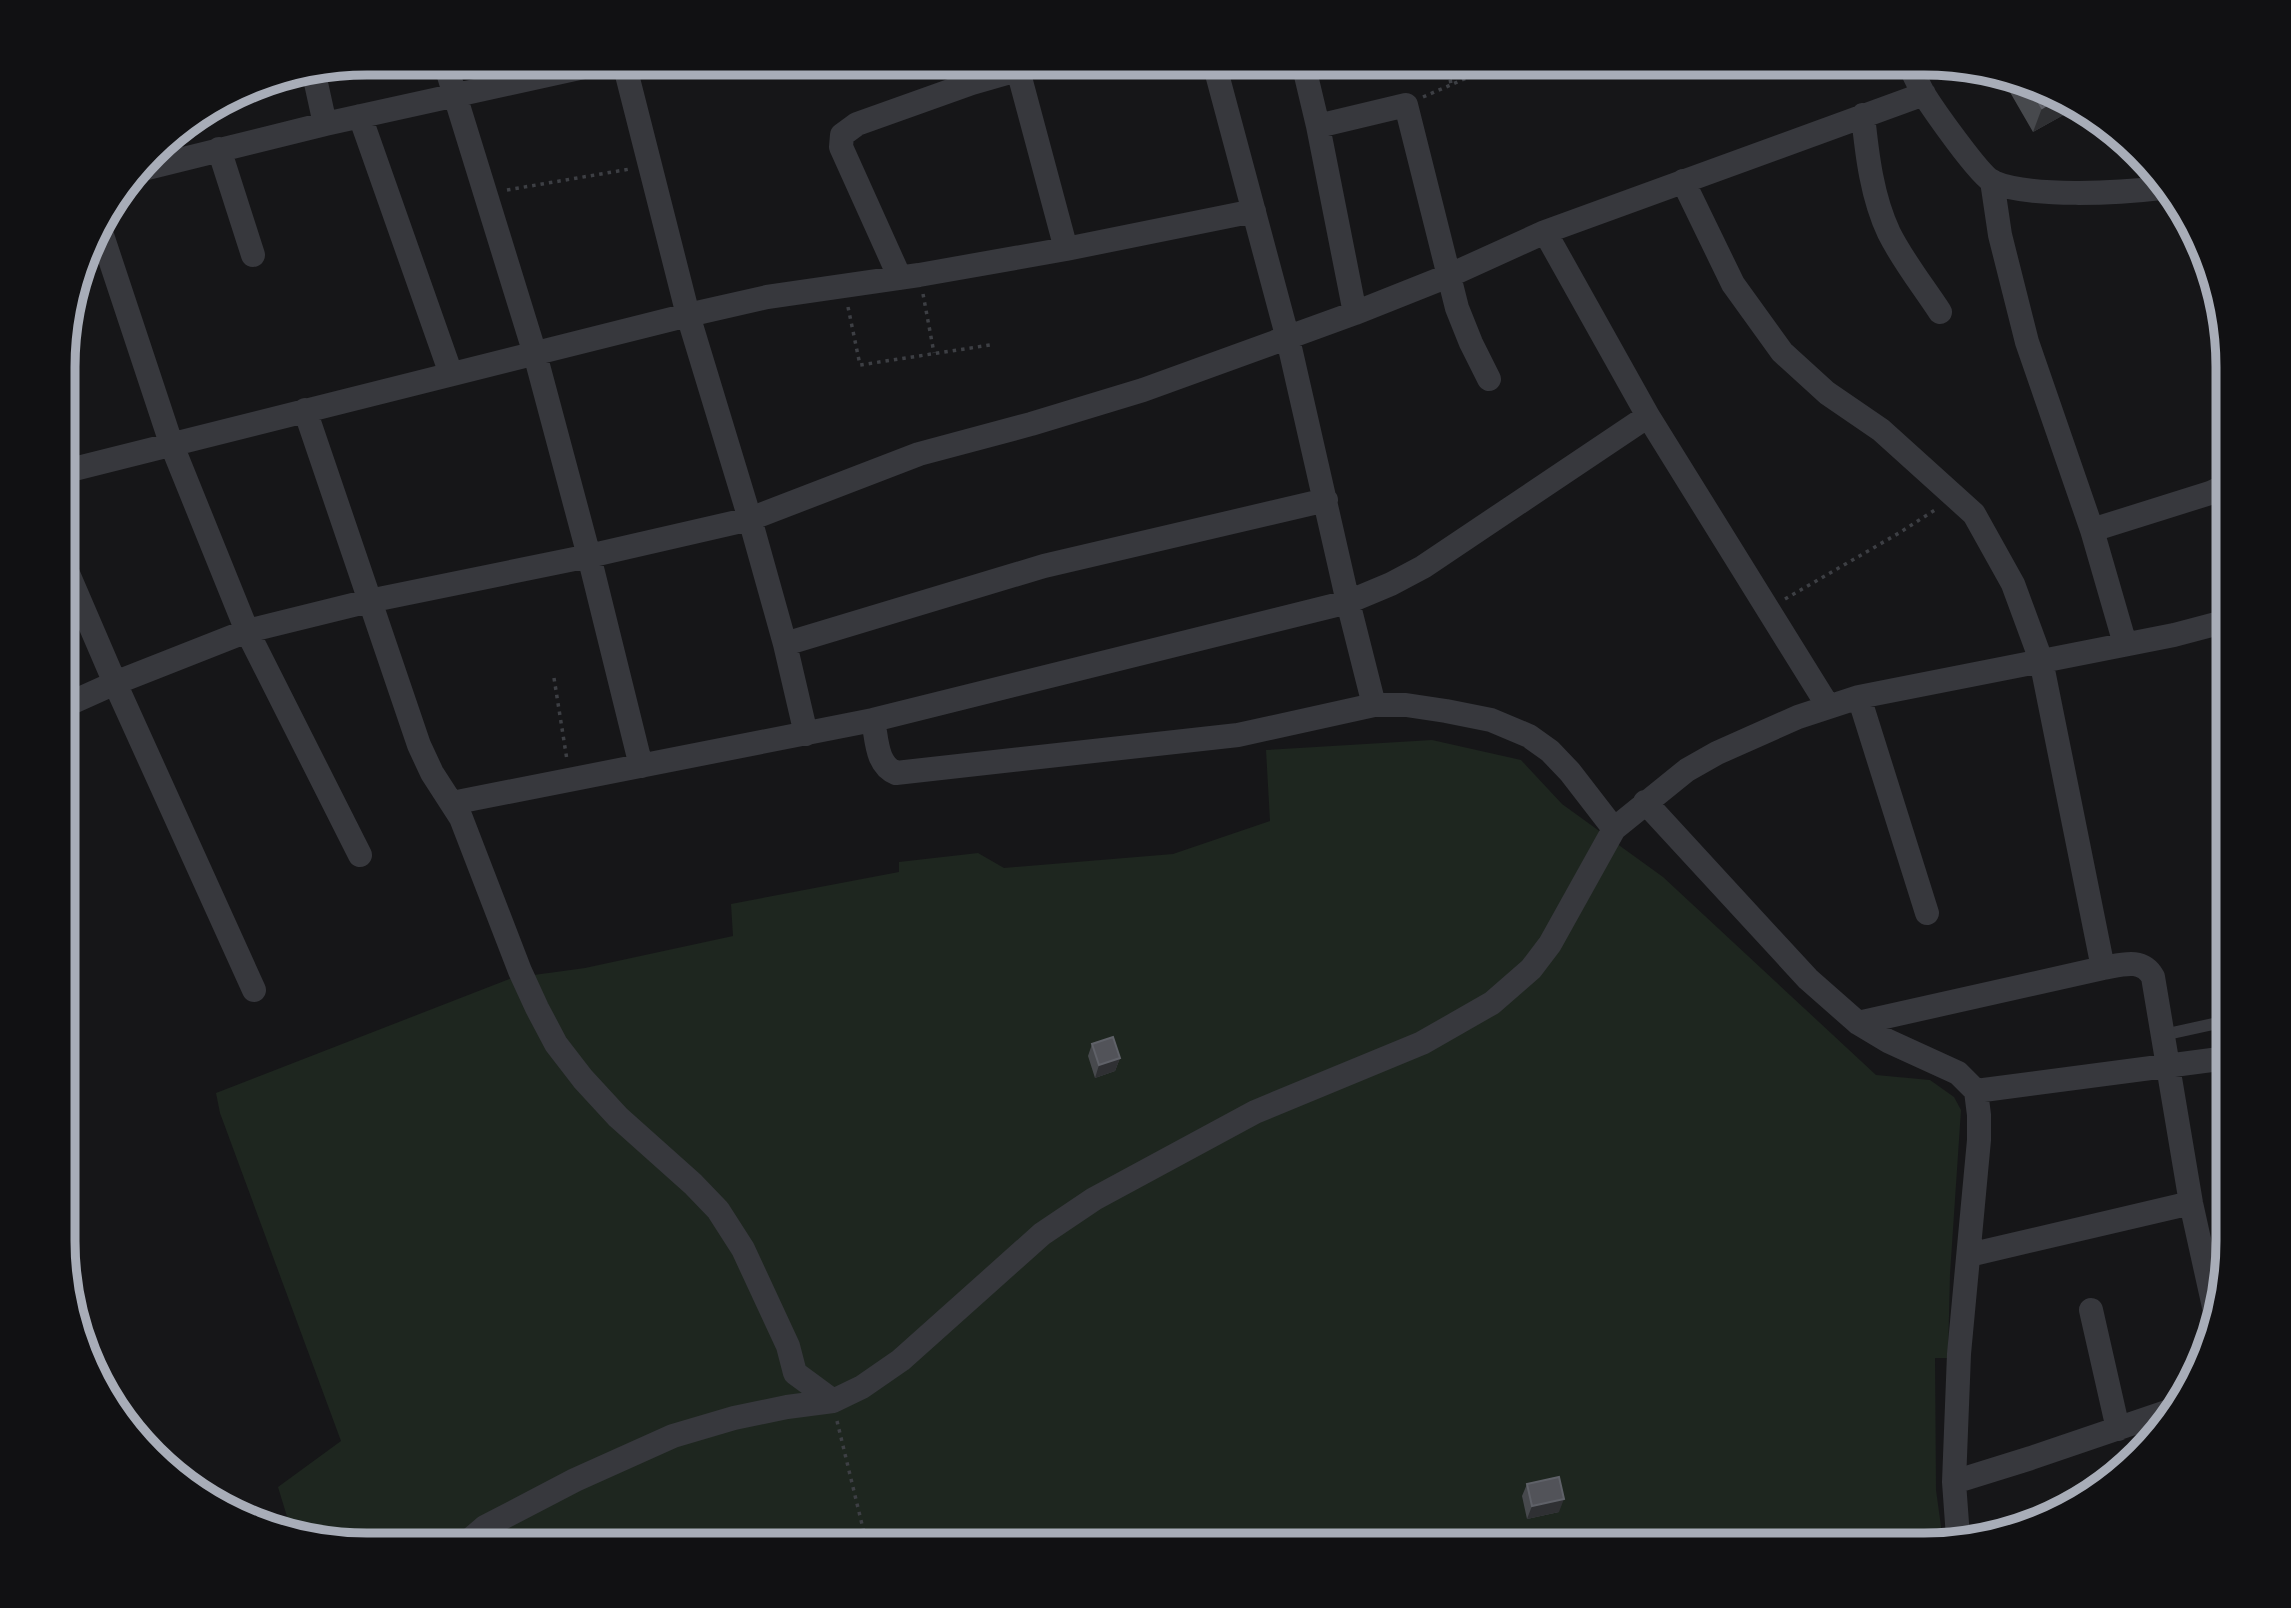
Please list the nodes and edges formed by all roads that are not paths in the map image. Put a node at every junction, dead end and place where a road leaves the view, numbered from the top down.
1 (448, 75) edge
2 (545, 75) edge
3 (627, 75) edge
4 (1000, 75) edge
5 (1031, 75) edge
6 (1217, 75) edge
7 (1306, 75) edge
8 (1914, 75) edge
9 (315, 80) edge
10 (454, 94) junction
11 (1924, 94) junction
12 (360, 116) junction
13 (1863, 116) junction
14 (325, 124) junction
15 (1318, 126) junction
16 (219, 149) junction
17 (157, 165) edge
18 (1683, 181) junction
19 (1992, 181) junction
20 (2156, 189) edge
21 (1254, 211) junction
22 (1545, 232) junction
23 (104, 240) edge
24 (1066, 249) junction
25 (253, 255) dead end
26 (909, 276) junction
27 (1448, 276) junction
28 (1940, 312) dead end
29 (1356, 313) junction
30 (688, 314) junction
31 (1288, 339) junction
32 (535, 354) junction
33 (451, 374) junction
34 (1489, 379) dead end
35 (305, 411) junction
36 (1648, 416) junction
37 (172, 443) junction
38 (75, 469) edge
39 (2216, 492) edge
40 (1325, 500) junction
41 (750, 519) junction
42 (2092, 530) junction
43 (589, 556) junction
44 (75, 590) edge
45 (369, 601) junction
46 (1348, 602) junction
47 (2216, 624) edge
48 (247, 631) junction
49 (785, 644) junction
50 (2125, 644) junction
51 (2041, 660) junction
52 (115, 683) junction
53 (1859, 697) junction
54 (75, 701) edge
55 (1374, 705) junction
56 (1828, 706) junction
57 (873, 720) junction
58 (806, 734) junction
59 (641, 766) junction
60 (1645, 802) junction
61 (452, 803) junction
62 (1614, 829) junction
63 (360, 855) dead end
64 (1927, 914) dead end
65 (2103, 968) junction
66 (254, 990) dead end
67 (1858, 1023) junction
68 (2216, 1023) edge
69 (2163, 1035) junction
70 (2216, 1059) edge
71 (2168, 1066) junction
72 (1976, 1091) junction
73 (2191, 1203) junction
74 (1969, 1255) junction
75 (2211, 1293) edge
76 (2091, 1310) dead end
77 (833, 1401) junction
78 (2159, 1415) edge
79 (2118, 1429) junction
80 (1954, 1482) junction
81 (1958, 1530) edge
82 (478, 1533) edge

1 - 10 street
2 - 10 street
3 - 30 street
4 - 26 street
5 - 24 street
6 - 21 street
7 - 15 street
8 - 11 street
9 - 14 street
10 - 12 street
10 - 32 street
11 - 13 street
11 - 19 street
12 - 14 street
12 - 33 street
13 - 18 street
13 - 28 street
14 - 16 street
15 - 27 street
15 - 29 street
16 - 17 street
16 - 25 street
18 - 22 street
18 - 51 street
19 - 20 street
19 - 42 street
21 - 24 street
21 - 31 street
22 - 27 street
22 - 36 street
23 - 37 street
24 - 26 street
26 - 30 street
27 - 29 street
27 - 34 street
29 - 31 street
30 - 32 street
30 - 41 street
31 - 40 street
31 - 41 street
32 - 33 street
32 - 43 street
33 - 35 street
35 - 37 street
35 - 45 street
36 - 46 street
36 - 56 street
37 - 38 street
37 - 48 street
39 - 42 street
40 - 46 street
40 - 49 street
41 - 43 street
41 - 49 street
42 - 50 street
43 - 45 street
43 - 59 street
44 - 52 street
45 - 48 street
45 - 61 street
46 - 55 street
46 - 57 street
47 - 50 street
48 - 52 street
48 - 63 street
49 - 58 street
50 - 51 street
51 - 53 street
51 - 65 street
52 - 54 street
52 - 66 street
53 - 56 street
53 - 64 street
55 - 57 street
55 - 62 street
56 - 60 street
57 - 58 street
58 - 59 street
59 - 61 street
60 - 62 street
60 - 67 street
61 - 77 street
62 - 77 street
65 - 67 street
65 - 69 street
67 - 72 street
68 - 69 lane
69 - 71 street
70 - 71 street
71 - 72 street
71 - 73 street
72 - 74 street
73 - 74 street
73 - 75 street
74 - 80 street
76 - 79 street
77 - 82 street
78 - 79 street
79 - 80 street
80 - 81 street

